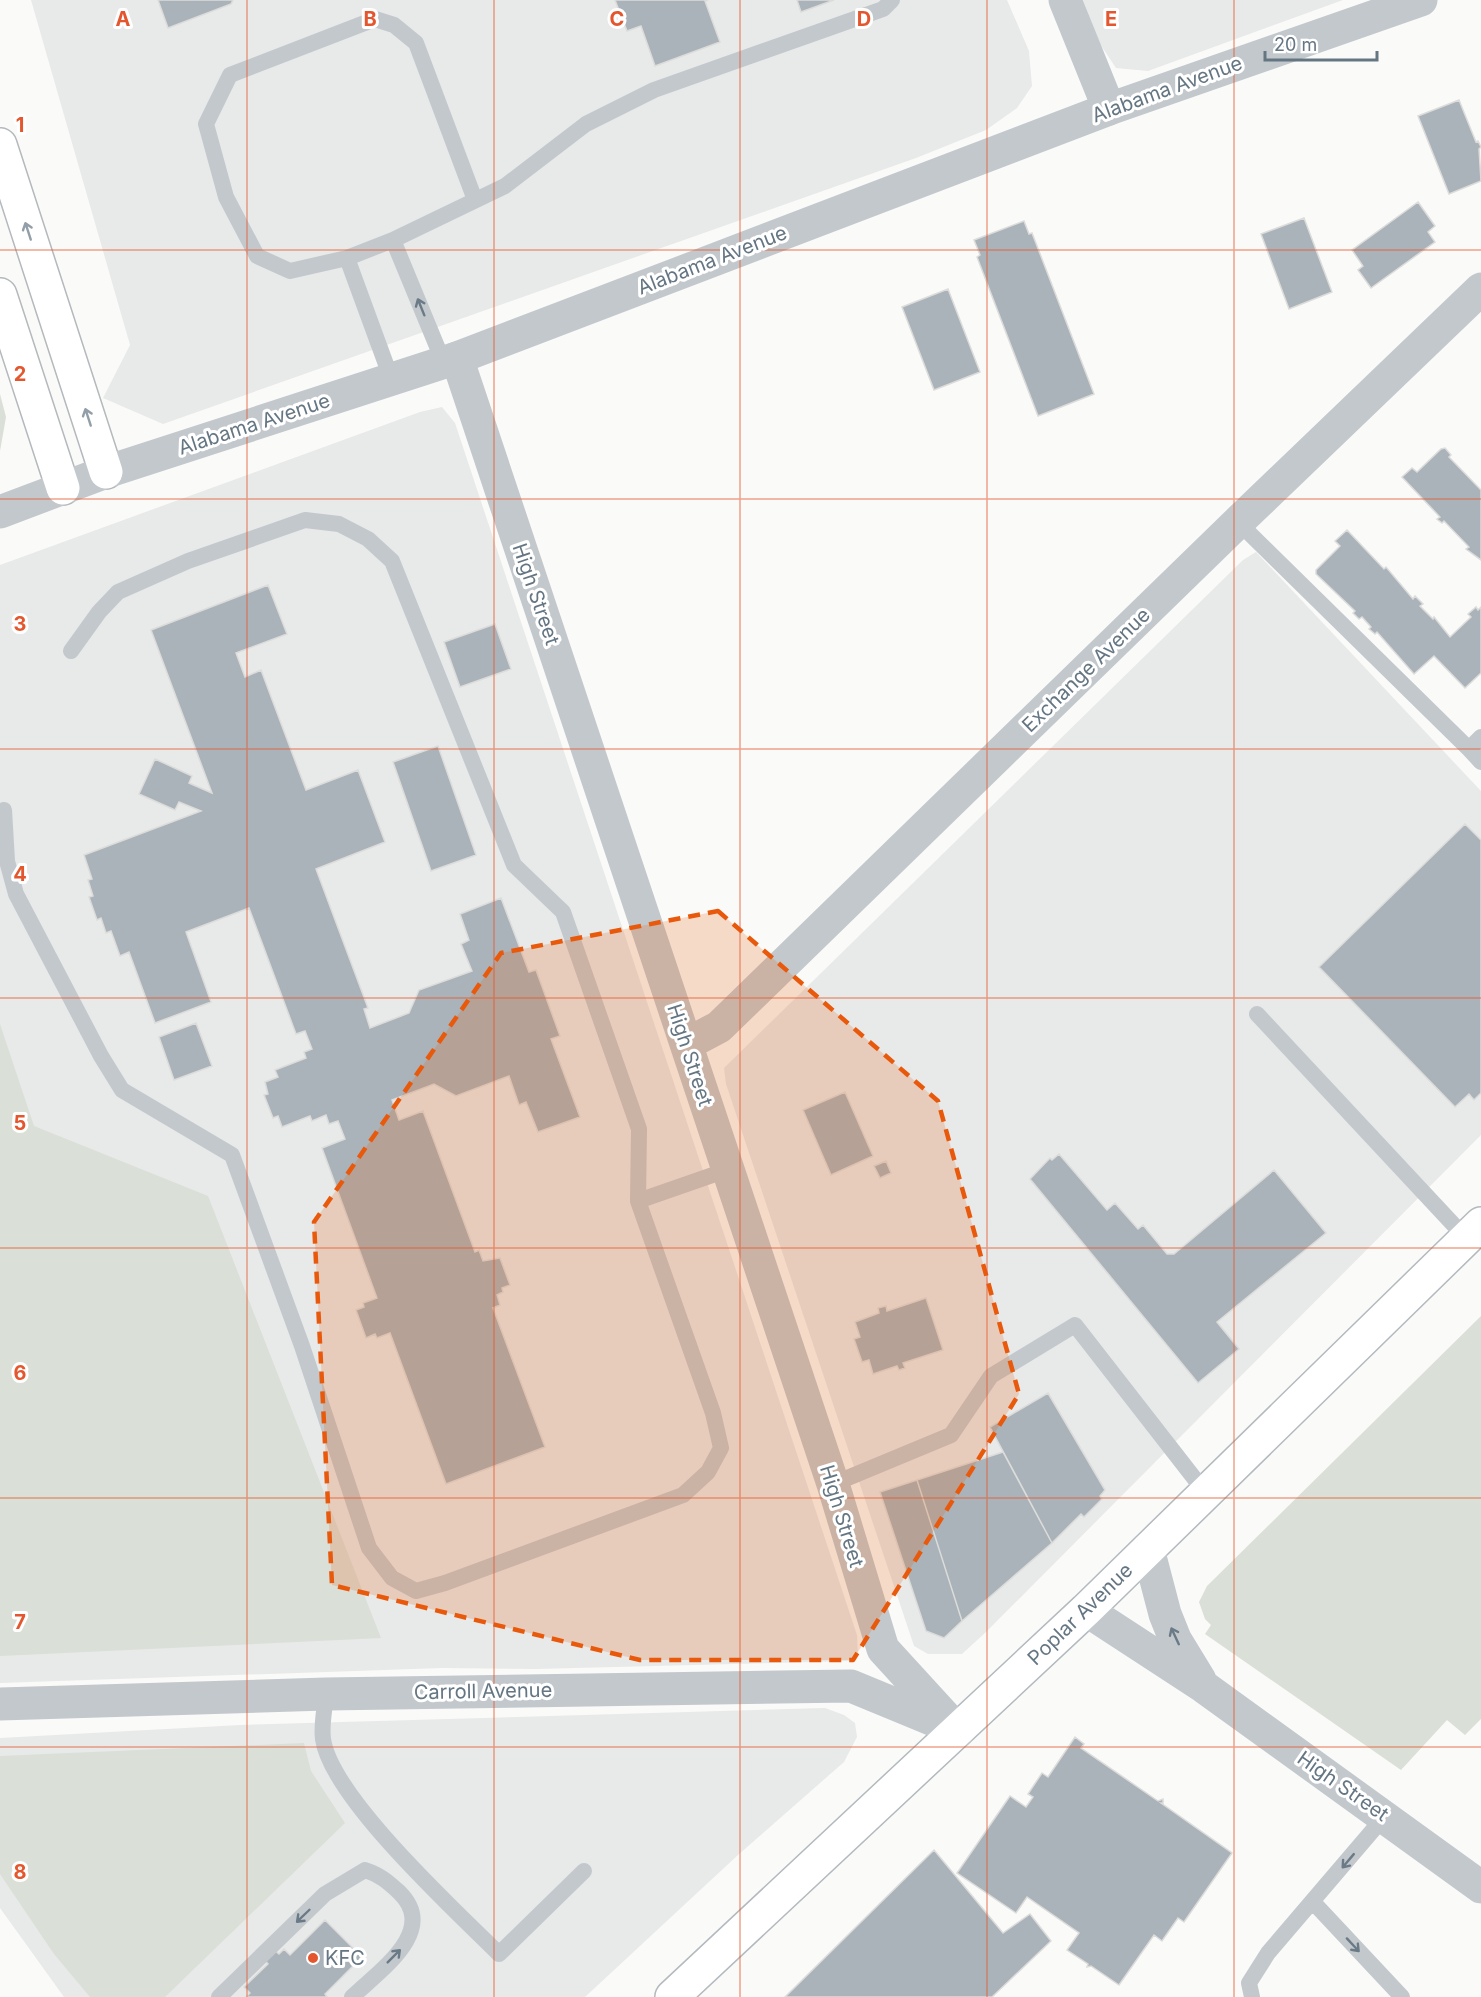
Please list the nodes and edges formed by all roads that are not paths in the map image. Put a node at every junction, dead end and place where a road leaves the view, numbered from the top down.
1 (892, 0) edge
2 (1065, 0) edge
3 (1421, 0) edge
4 (1109, 109) junction
5 (0, 145) edge
6 (476, 200) junction
7 (393, 240) junction
8 (347, 258) junction
9 (1481, 289) edge
10 (0, 295) edge
11 (450, 359) junction
12 (391, 378) junction
13 (106, 472) junction
14 (63, 488) junction
15 (0, 512) edge
16 (1238, 522) junction
17 (71, 651) dead end
18 (1475, 743) edge
19 (1481, 762) edge
20 (4, 810) dead end
21 (1257, 1014) dead end
22 (687, 1044) junction
23 (727, 1170) junction
24 (638, 1201) junction
25 (1474, 1231) edge
26 (833, 1484) junction
27 (1205, 1492) junction
28 (1148, 1550) junction
29 (1086, 1610) junction
30 (1204, 1687) junction
31 (326, 1694) junction
32 (0, 1704) edge
33 (958, 1731) junction
34 (1385, 1816) junction
35 (584, 1871) dead end
36 (1481, 1887) edge
37 (1313, 1902) junction
38 (219, 1997) edge
39 (352, 1997) edge
40 (672, 1997) edge
41 (1252, 1997) edge
42 (1402, 1997) edge

1 - 6 lane
2 - 4 street
3 - 4 street, Alabama Avenue
4 - 11 street, Alabama Avenue
13 -> 5 main road
6 - 7 lane
6 - 8 lane
7 - 8 lane
11 -> 7 lane
8 - 12 lane
9 - 16 street, Exchange Avenue
10 - 14 main road
11 - 12 street, Alabama Avenue
11 - 22 street, High Street
12 - 13 street, Alabama Avenue
13 - 14 street, Alabama Avenue
14 - 15 street, Alabama Avenue
16 - 18 lane
16 - 22 street, Exchange Avenue
17 - 24 lane
18 - 19 lane
20 - 24 lane
21 - 25 lane
22 - 23 street, High Street
23 - 24 lane
23 - 26 street, High Street
25 - 27 main road, Poplar Avenue
26 - 27 lane
26 - 33 street, High Street
27 - 28 main road, Poplar Avenue
28 - 29 main road, Poplar Avenue
30 -> 28 street, High Street
29 - 30 street, High Street
29 - 33 main road, Poplar Avenue
30 - 34 street, High Street
31 - 32 street, Carroll Avenue
31 - 33 street, Carroll Avenue
31 - 35 lane
33 - 40 main road, Poplar Avenue
34 - 36 street, High Street
34 -> 37 lane
37 - 41 lane
37 -> 42 lane
39 -> 38 lane

